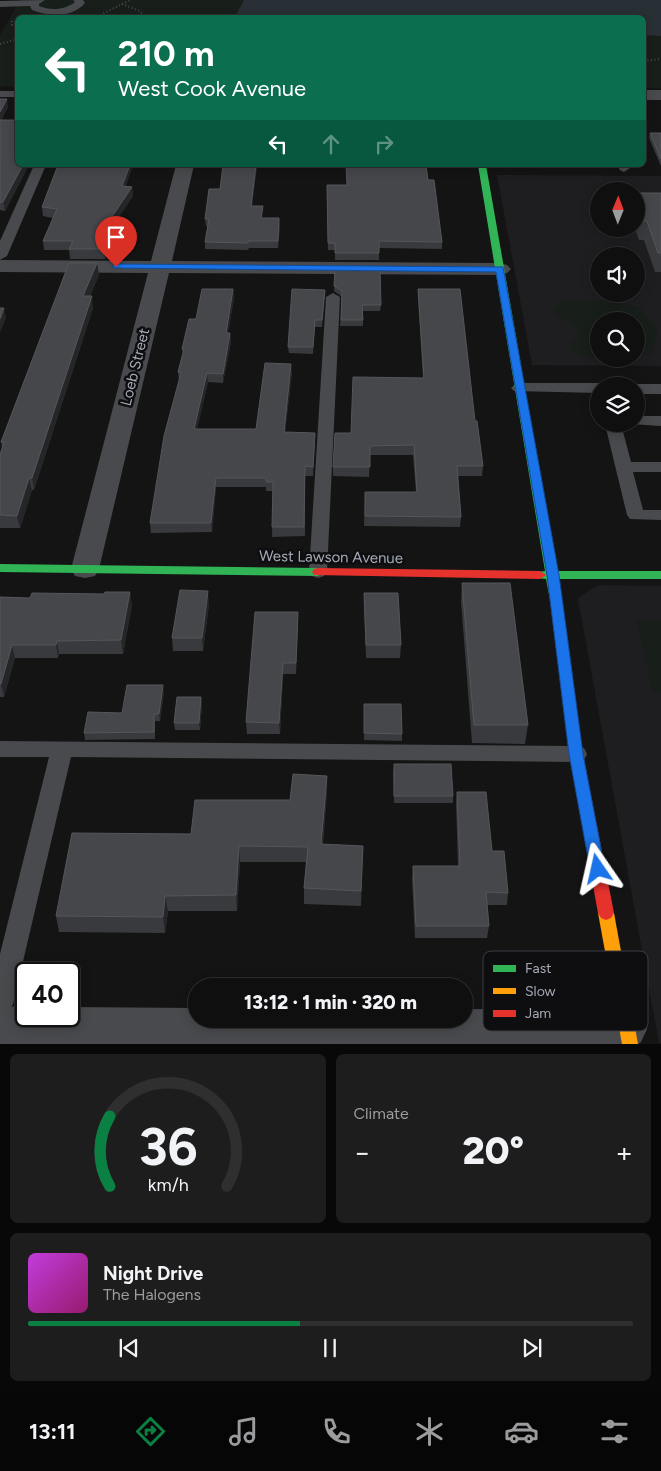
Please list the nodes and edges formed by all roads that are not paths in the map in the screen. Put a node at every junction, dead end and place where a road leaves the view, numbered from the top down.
1 (78, 0) edge
2 (37, 2) edge
3 (0, 4) edge
4 (0, 94) edge
5 (15, 94) edge
6 (646, 95) edge
7 (661, 95) edge
8 (39, 167) edge
9 (185, 167) edge
10 (482, 167) edge
11 (0, 256) edge
12 (0, 266) edge
13 (160, 267) junction
14 (500, 269) junction
15 (333, 297) dead end
16 (519, 388) junction
17 (590, 388) edge
18 (645, 389) edge
19 (661, 389) edge
20 (645, 421) edge
21 (661, 421) edge
22 (615, 432) edge
23 (624, 466) junction
24 (661, 467) edge
25 (661, 515) edge
26 (0, 568) edge
27 (85, 569) junction
28 (318, 572) junction
29 (661, 574) edge
30 (553, 575) junction
31 (0, 749) edge
32 (62, 749) junction
33 (576, 754) junction
34 (613, 951) edge
35 (0, 1004) edge
36 (0, 1025) edge
37 (629, 1036) edge

1 - 2 lane
2 - 3 lane
4 - 5 lane
6 - 7 street
8 - 11 lane
9 - 13 street, Loeb Street
10 - 14 street
12 - 13 street
13 - 14 street
13 - 27 street, Loeb Street
14 - 16 street
15 - 28 lane
16 - 17 lane
16 - 30 street
18 - 19 lane
20 - 21 lane
22 - 23 lane
23 - 24 lane
23 - 25 lane
26 - 27 street, West Lawson Avenue
27 - 28 street, West Lawson Avenue
28 - 30 street, West Lawson Avenue
29 - 30 street, West Lawson Avenue
30 - 33 street
31 - 32 lane
32 - 33 lane
32 - 35 lane
33 - 34 street
36 - 37 street

